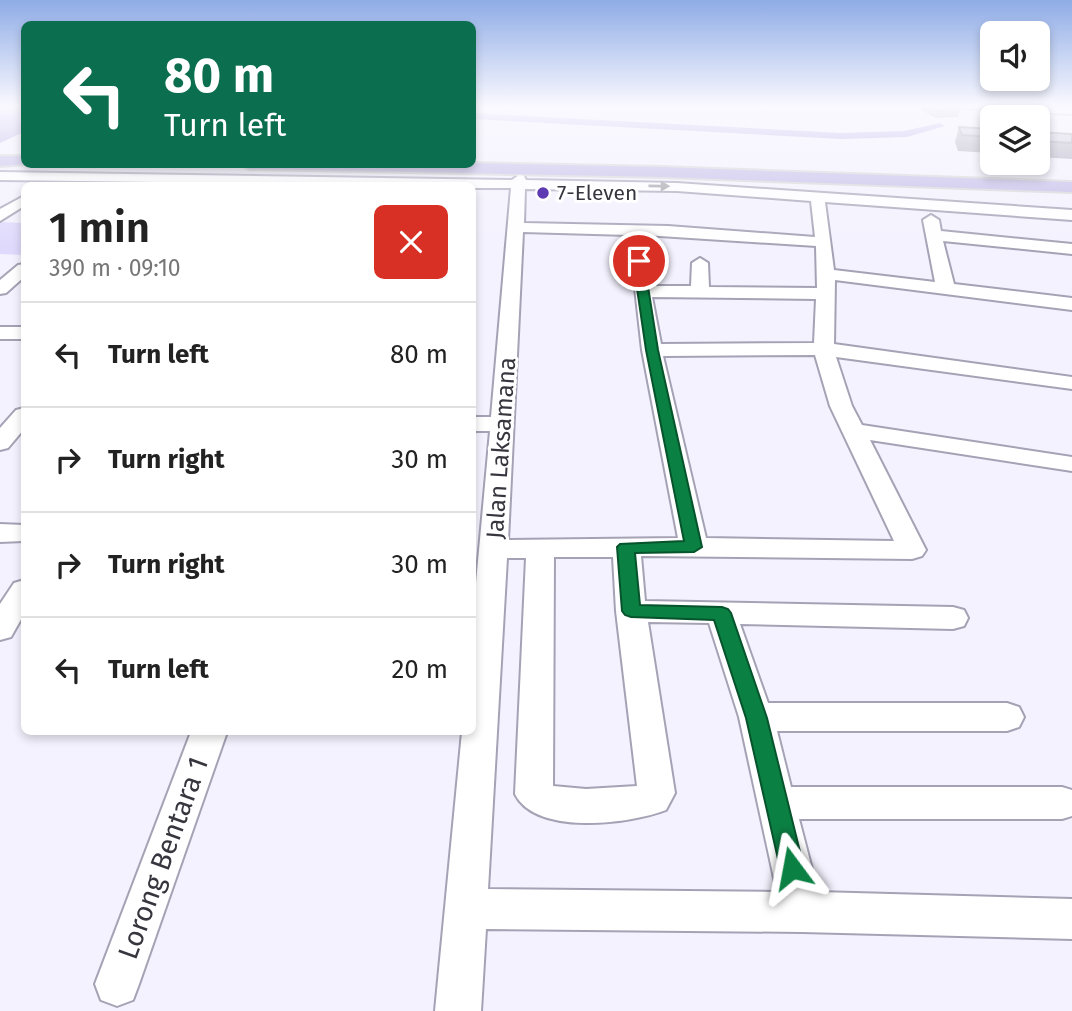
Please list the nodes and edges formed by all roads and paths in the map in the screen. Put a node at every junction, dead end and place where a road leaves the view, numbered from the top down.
1 (0, 160) edge
2 (21, 161) edge
3 (476, 165) edge
4 (490, 170) junction
5 (547, 172) junction
6 (0, 176) edge
7 (242, 176) edge
8 (61, 177) junction
9 (518, 181) junction
10 (1072, 181) edge
11 (54, 182) edge
12 (139, 182) edge
13 (1072, 187) edge
14 (20, 195) edge
15 (817, 197) junction
16 (927, 205) junction
17 (1037, 212) junction
18 (0, 215) edge
19 (1072, 215) edge
20 (515, 227) junction
21 (636, 230) junction
22 (936, 235) junction
23 (822, 242) junction
24 (1067, 249) edge
25 (700, 263) dead end
26 (21, 272) edge
27 (826, 274) junction
28 (0, 289) edge
29 (946, 290) junction
30 (642, 291) junction
31 (700, 292) junction
32 (826, 294) junction
33 (1072, 304) edge
34 (0, 333) edge
35 (21, 333) edge
36 (824, 349) junction
37 (652, 350) junction
38 (1072, 383) edge
39 (476, 424) edge
40 (502, 424) junction
41 (855, 431) junction
42 (1072, 464) edge
43 (0, 533) edge
44 (21, 533) edge
45 (626, 547) junction
46 (694, 547) junction
47 (540, 548) junction
48 (494, 549) junction
49 (21, 595) edge
50 (631, 611) junction
51 (722, 613) junction
52 (953, 618) dead end
53 (0, 629) edge
54 (1007, 717) dead end
55 (756, 718) junction
56 (208, 735) edge
57 (777, 803) junction
58 (1062, 803) dead end
59 (466, 909) junction
60 (802, 912) junction
61 (1072, 919) edge
62 (117, 984) dead end
63 (458, 1011) edge

1 - 2 main road
3 - 10 main road
4 - 5 main road
4 - 7 main road
4 - 9 street
5 - 9 street
5 - 13 main road
6 - 8 street
7 - 9 street
7 - 12 street
8 - 11 street
8 - 12 street
9 -> 15 street
9 - 20 street, Jalan Laksamana
14 - 18 street
15 - 16 street
15 - 23 street
16 - 17 street
16 - 22 street
17 - 19 street
17 - 24 street
20 - 21 street
20 - 40 street, Jalan Laksamana
21 - 23 street
21 - 30 street
22 - 24 street
22 - 29 street
23 - 27 street
25 - 31 street
26 - 28 street
27 - 29 street
27 - 32 street
29 - 33 street
30 - 31 street
30 - 37 street
31 - 32 street
32 - 36 street
34 - 35 street
36 - 37 street
36 - 38 street
36 - 41 street
37 - 46 street
39 - 40 street
40 - 48 street, Jalan Laksamana
41 - 42 street
41 - 46 street
43 - 44 street
45 - 46 street
45 - 47 street
45 - 50 street
47 - 48 street
47 - 50 street
48 - 59 street, Jalan Laksamana
49 - 53 street
50 - 51 street
51 - 52 street
51 - 55 street
54 - 55 street
55 - 57 street
56 - 62 street, Lorong Bentara 1
57 - 58 street
57 - 60 street
59 - 60 street
59 - 63 street, Jalan Laksamana
60 - 61 street

